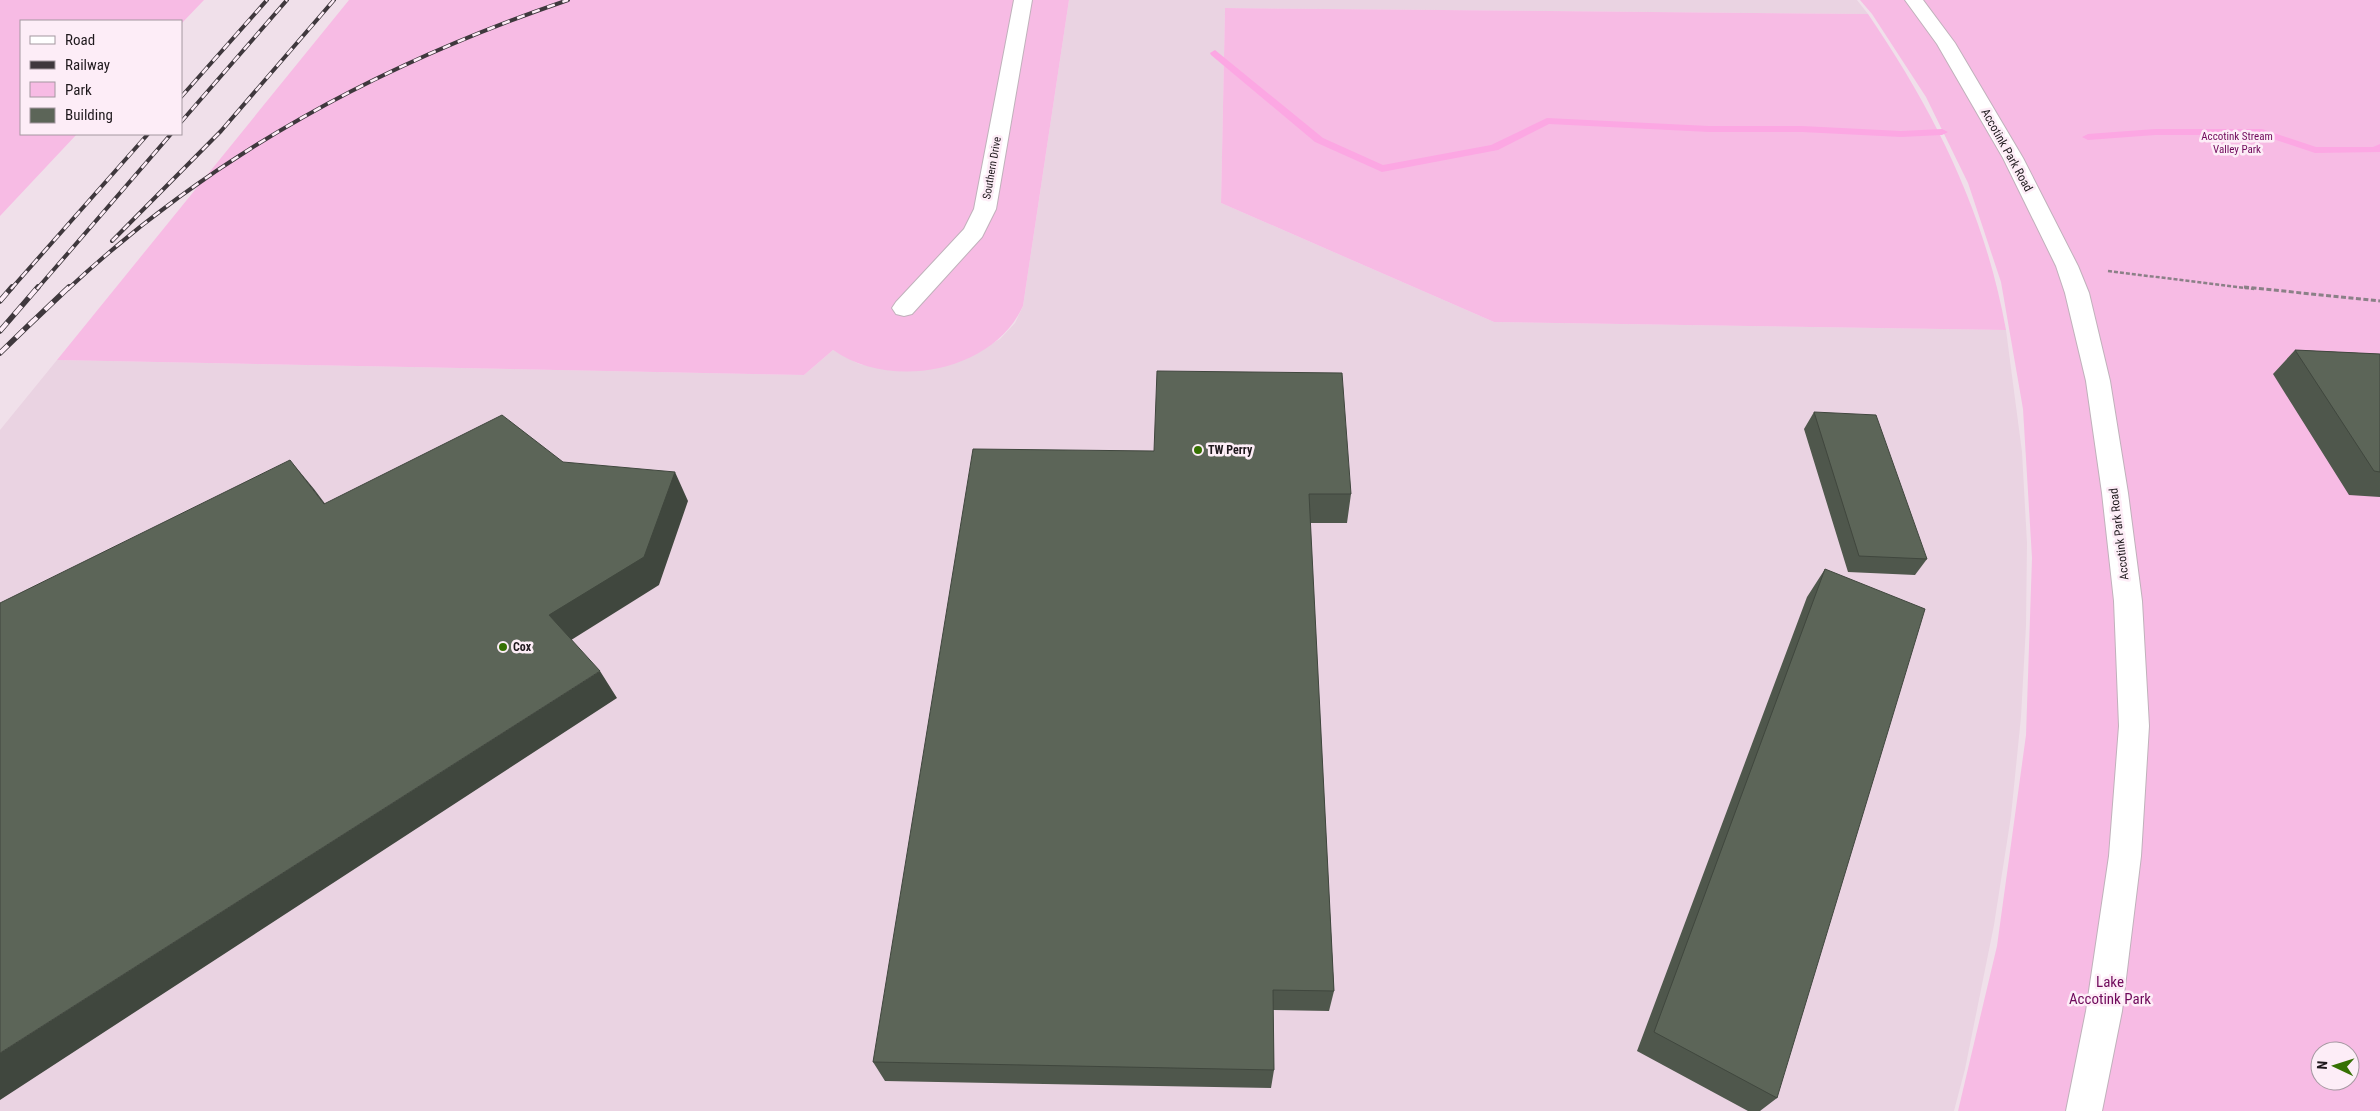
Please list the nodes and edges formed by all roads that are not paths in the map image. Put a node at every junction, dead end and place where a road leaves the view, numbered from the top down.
1 (1023, 0) edge
2 (1914, 0) edge
3 (904, 308) dead end
4 (2084, 1111) edge

1 - 3 street, Southern Drive
2 - 4 street, Accotink Park Road

